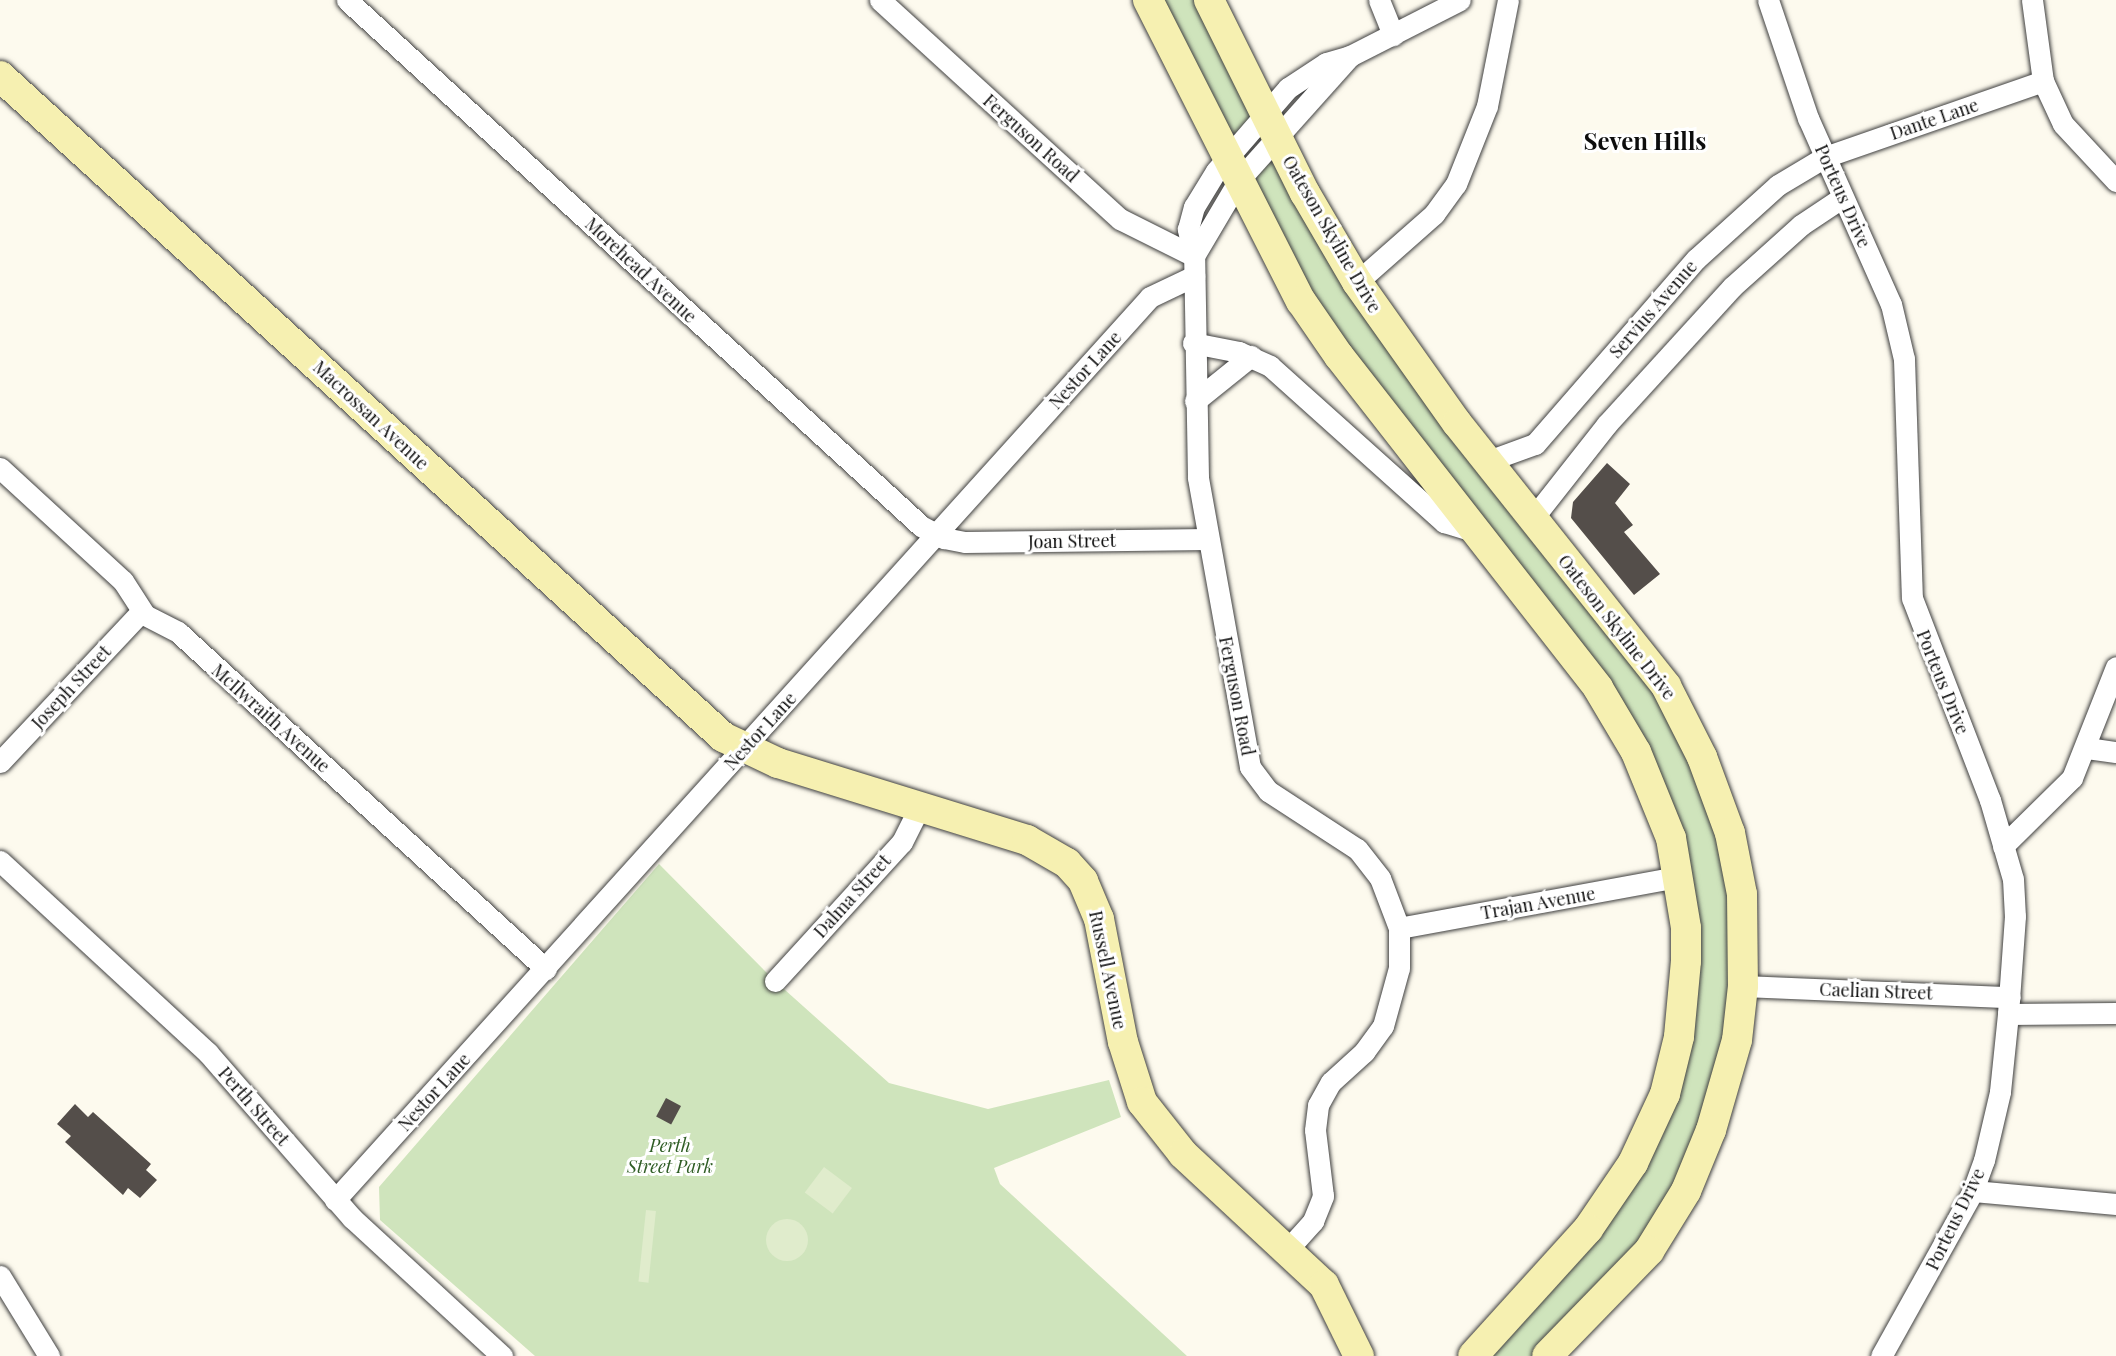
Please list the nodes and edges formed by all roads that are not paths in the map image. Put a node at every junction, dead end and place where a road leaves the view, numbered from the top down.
1 (347, 0) edge
2 (880, 0) edge
3 (1148, 0) edge
4 (1209, 0) edge
5 (1379, 0) edge
6 (1460, 0) edge
7 (1508, 0) edge
8 (1768, 0) edge
9 (2032, 0) edge
10 (1393, 35) junction
11 (0, 76) edge
12 (2043, 81) junction
13 (1271, 124) junction
14 (1825, 157) junction
15 (1233, 168) junction
16 (2116, 181) edge
17 (1843, 197) junction
18 (1194, 266) junction
19 (1357, 282) junction
20 (1193, 343) junction
21 (1251, 356) junction
22 (1195, 401) junction
23 (1488, 461) junction
24 (0, 468) edge
25 (1533, 518) junction
26 (1478, 532) junction
27 (937, 536) junction
28 (1208, 539) junction
29 (142, 611) junction
30 (2116, 667) edge
31 (2087, 748) junction
32 (744, 749) junction
33 (2116, 752) edge
34 (0, 762) edge
35 (920, 806) junction
36 (2003, 846) junction
37 (0, 861) edge
38 (1678, 877) junction
39 (1399, 928) junction
40 (546, 969) junction
41 (775, 981) dead end
42 (1743, 986) junction
43 (2009, 1006) junction
44 (2116, 1013) edge
45 (1973, 1191) junction
46 (335, 1200) junction
47 (2116, 1204) edge
48 (1288, 1249) junction
49 (0, 1276) edge
50 (1353, 1352) edge
51 (49, 1356) edge
52 (502, 1356) edge
53 (1473, 1356) edge
54 (1547, 1356) edge
55 (1881, 1356) edge

1 - 27 street, Morehead Avenue
2 - 18 street, Ferguson Road
3 - 15 main road
4 - 13 main road, Oateson Skyline Drive
5 - 10 street
6 - 10 street, Ferguson Road
7 - 19 street
8 - 14 street, Porteus Drive
9 - 12 street
10 - 13 street, Ferguson Road
11 - 32 main road, Macrossan Avenue
12 - 14 street, Dante Lane
12 - 16 street
13 - 15 street, Ferguson Road
13 - 19 main road, Oateson Skyline Drive
14 - 17 street, Porteus Drive
14 - 23 street, Servius Avenue
15 - 18 street, Ferguson Road
15 - 26 main road
17 - 25 street
17 - 36 street, Porteus Drive
18 - 20 street, Ferguson Road
18 - 27 street, Nestor Lane
19 - 23 main road, Oateson Skyline Drive
20 - 21 street
20 - 22 street, Ferguson Road
21 - 22 street
21 - 26 street
22 - 28 street, Ferguson Road
23 - 25 main road, Oateson Skyline Drive
24 - 29 street, McIlwraith Avenue
25 - 42 main road, Oateson Skyline Drive
26 - 38 main road
27 - 28 street, Joan Street
27 - 32 street, Nestor Lane
28 - 39 street, Ferguson Road
29 - 34 street, Joseph Street
29 - 40 street, McIlwraith Avenue
30 - 31 street
31 - 33 street
31 - 36 street
32 - 35 main road, Russell Avenue
32 - 40 street, Nestor Lane
35 - 41 street, Dalma Street
35 - 48 main road, Russell Avenue
36 - 43 street, Porteus Drive
37 - 46 street, Perth Street
38 - 39 street, Trajan Avenue
38 - 53 main road
39 - 48 street, Ferguson Road
40 - 46 street, Nestor Lane
42 - 43 street, Caelian Street
42 - 54 main road, Oateson Skyline Drive
43 - 44 street, Caelian Street
43 - 45 street, Porteus Drive
45 - 47 street
45 - 55 street, Porteus Drive
46 - 52 street, Perth Street
48 - 50 main road, Russell Avenue
49 - 51 street

